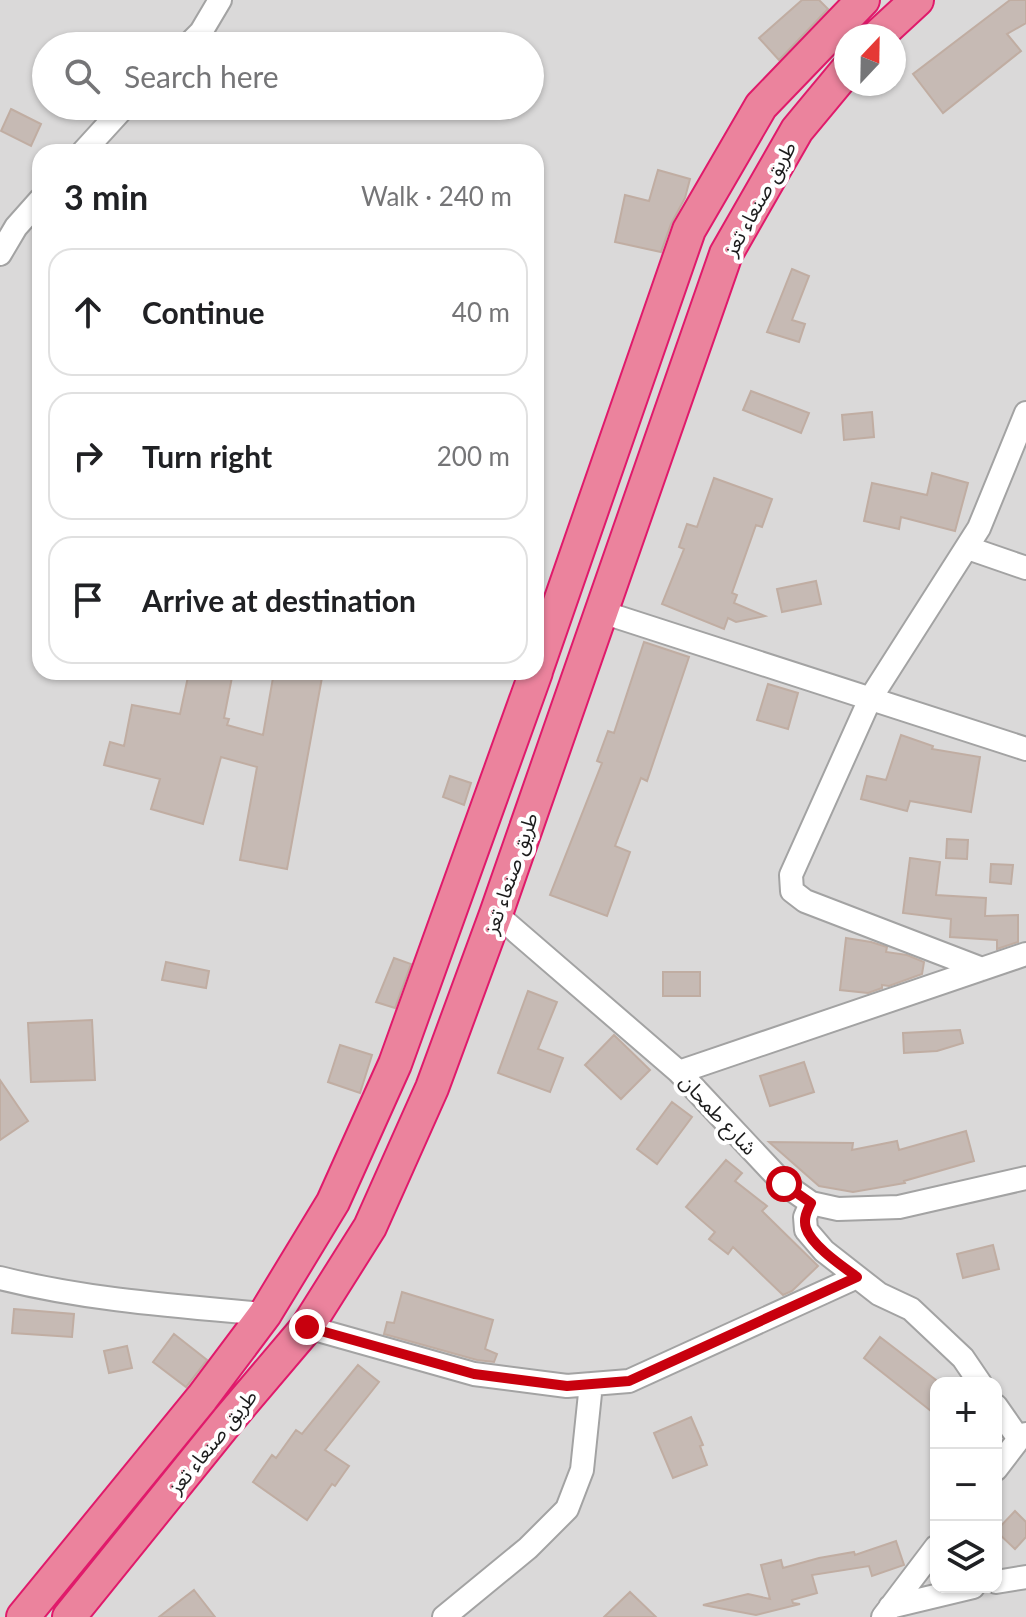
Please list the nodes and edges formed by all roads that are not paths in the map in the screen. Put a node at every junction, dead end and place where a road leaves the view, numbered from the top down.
1 (220, 0) edge
2 (863, 0) edge
3 (917, 0) edge
4 (891, 24) edge
5 (201, 32) edge
6 (834, 85) edge
7 (112, 120) edge
8 (90, 144) edge
9 (32, 209) edge
10 (0, 254) edge
11 (1026, 413) edge
12 (968, 548) junction
13 (1026, 568) edge
14 (602, 612) junction
15 (544, 649) edge
16 (533, 680) edge
17 (870, 699) junction
18 (1026, 749) edge
19 (455, 893) junction
20 (496, 914) junction
21 (1026, 954) edge
22 (982, 969) junction
23 (679, 1072) junction
24 (1026, 1178) edge
25 (811, 1203) junction
26 (857, 1277) junction
27 (0, 1278) edge
28 (265, 1314) junction
29 (307, 1327) junction
30 (976, 1377) edge
31 (591, 1384) junction
32 (1002, 1413) edge
33 (1022, 1436) edge
34 (1002, 1461) edge
35 (930, 1555) edge
36 (1026, 1577) edge
37 (1002, 1581) edge
38 (952, 1593) edge
39 (887, 1612) edge
40 (23, 1617) edge
41 (69, 1617) edge
42 (444, 1617) edge

1 - 5 street
2 - 15 highway, طريق صنعاء تعز
3 - 4 highway
6 - 14 highway, طريق صنعاء تعز
7 - 8 street
9 - 10 street
11 - 12 street
12 - 13 street
12 - 17 street
14 - 17 street
14 - 20 highway, طريق صنعاء تعز
16 - 19 highway, طريق صنعاء تعز
17 - 18 street
17 - 22 street
19 - 20 highway
19 - 28 highway, طريق صنعاء تعز
20 - 23 street, شارع طمحان
20 - 29 highway, طريق صنعاء تعز
21 - 22 street
22 - 23 street
23 - 25 street, شارع طمحان
24 - 25 street, شارع طمحان
25 - 26 street
26 - 30 street
26 - 31 street
27 - 28 street
28 - 40 highway, طريق صنعاء تعز
29 - 31 street
29 - 41 highway, طريق صنعاء تعز
31 - 42 street
32 - 33 street
33 - 34 street
35 - 39 street
36 - 37 street
38 - 39 street

